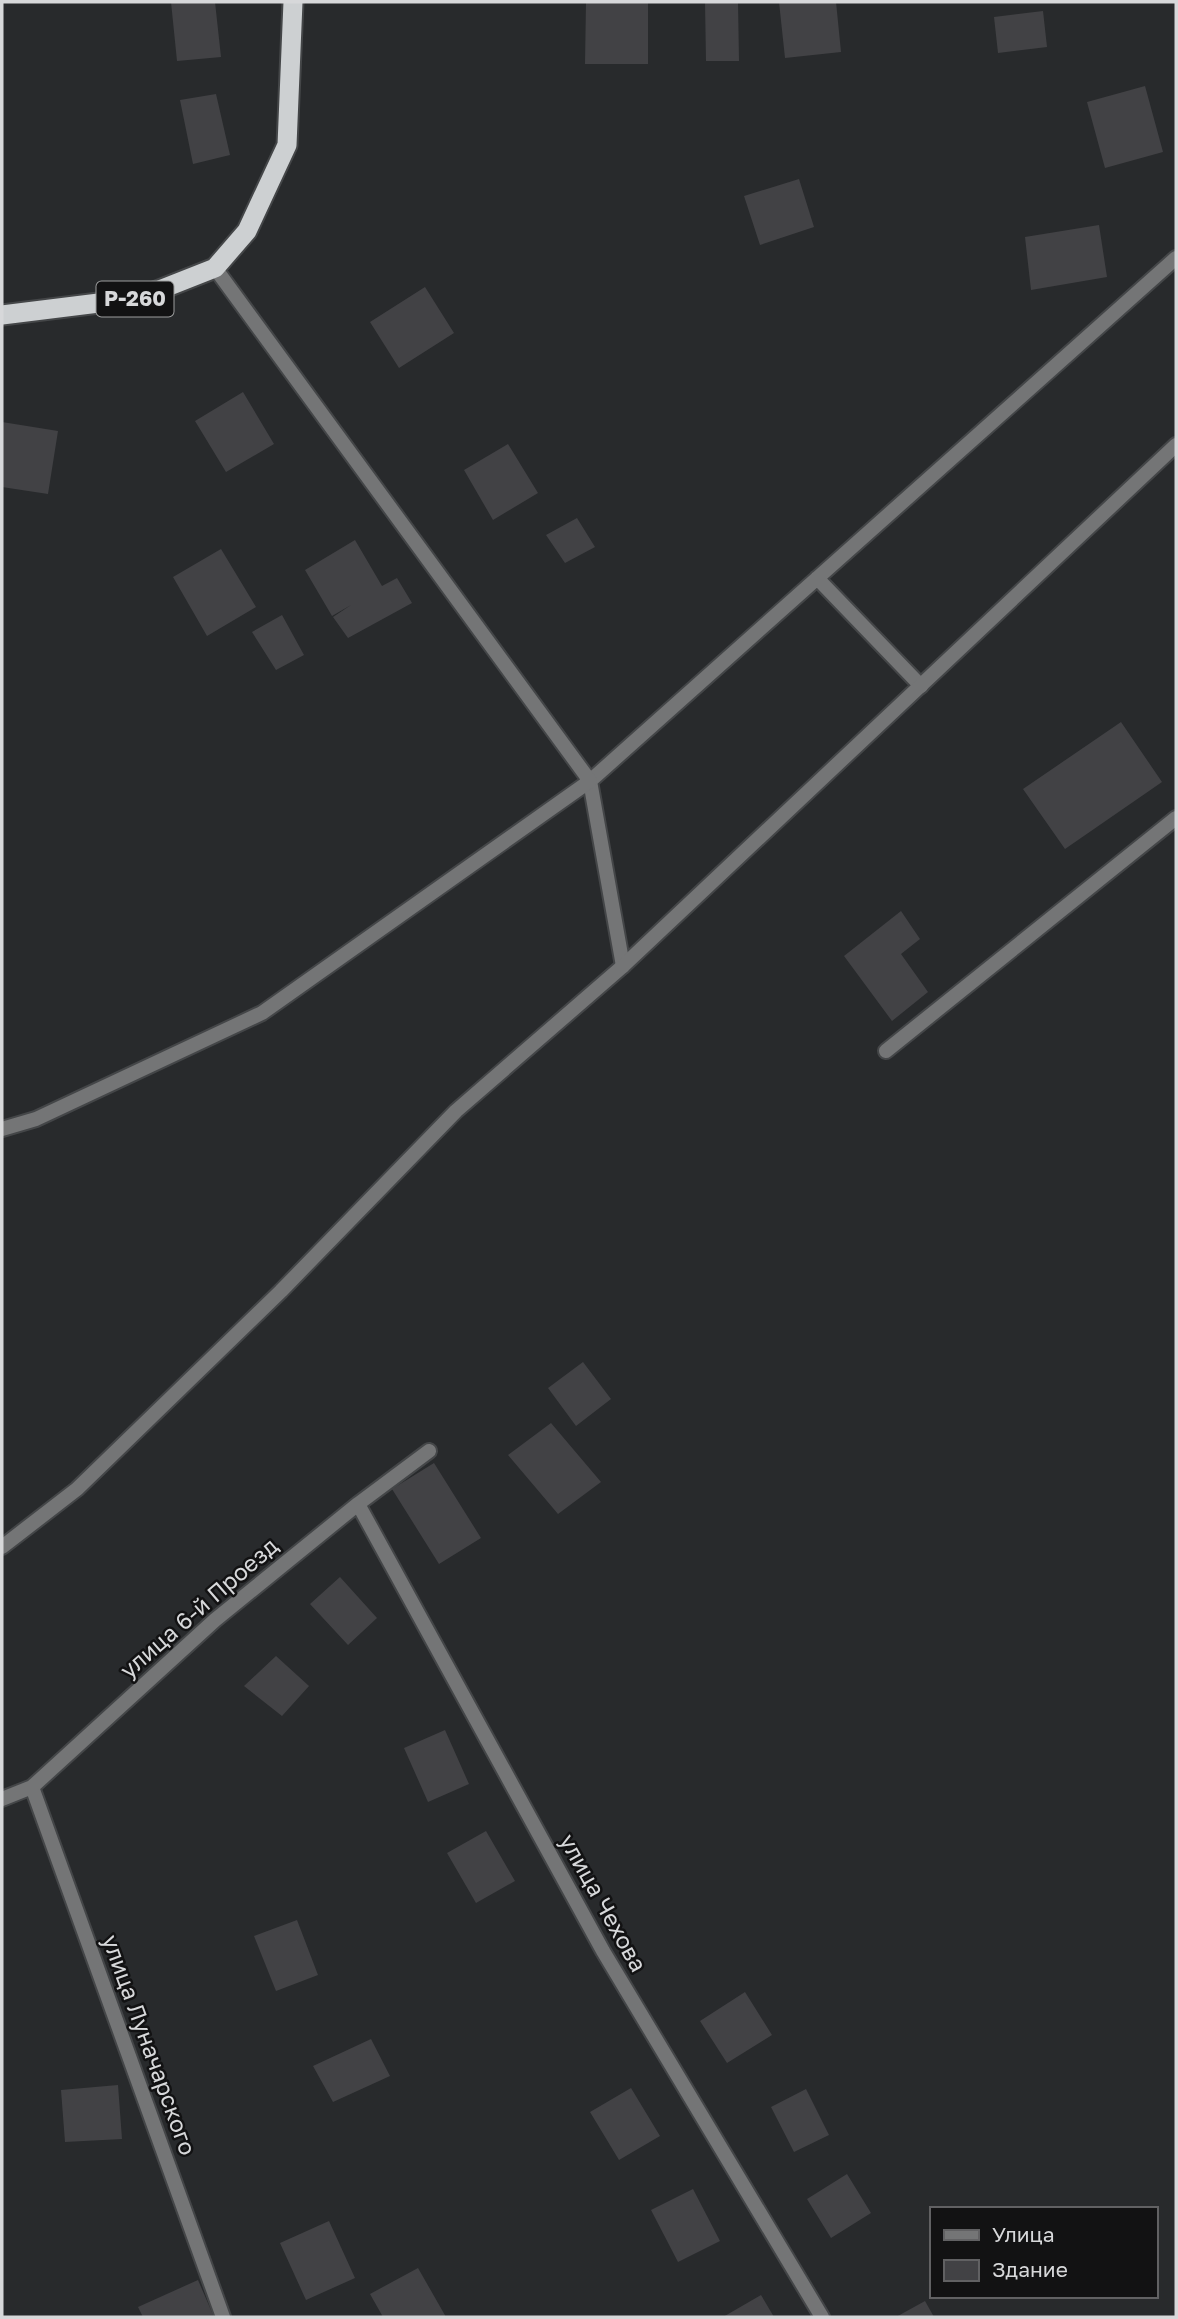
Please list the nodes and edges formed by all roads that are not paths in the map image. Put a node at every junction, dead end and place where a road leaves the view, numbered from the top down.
1 (293, 2) edge
2 (1176, 258) edge
3 (215, 268) junction
4 (2, 315) edge
5 (1176, 445) edge
6 (817, 578) junction
7 (921, 686) junction
8 (590, 781) junction
9 (1176, 818) edge
10 (623, 966) junction
11 (886, 1051) dead end
12 (2, 1129) edge
13 (429, 1451) dead end
14 (358, 1504) junction
15 (2, 1547) edge
16 (32, 1787) junction
17 (2, 1799) edge
18 (223, 2317) edge
19 (822, 2317) edge

1 - 3 highway, Р-260
2 - 6 street
3 - 4 highway, Р-260
3 - 8 street
5 - 7 street
6 - 7 street
6 - 8 street
7 - 10 street
8 - 10 street
8 - 12 street
9 - 11 street
10 - 15 street
13 - 14 street, улица 6-й Проезд
14 - 16 street, улица 6-й Проезд
14 - 19 street, улица Чехова
16 - 17 street, улица 6-й Проезд
16 - 18 street, улица Луначарского

